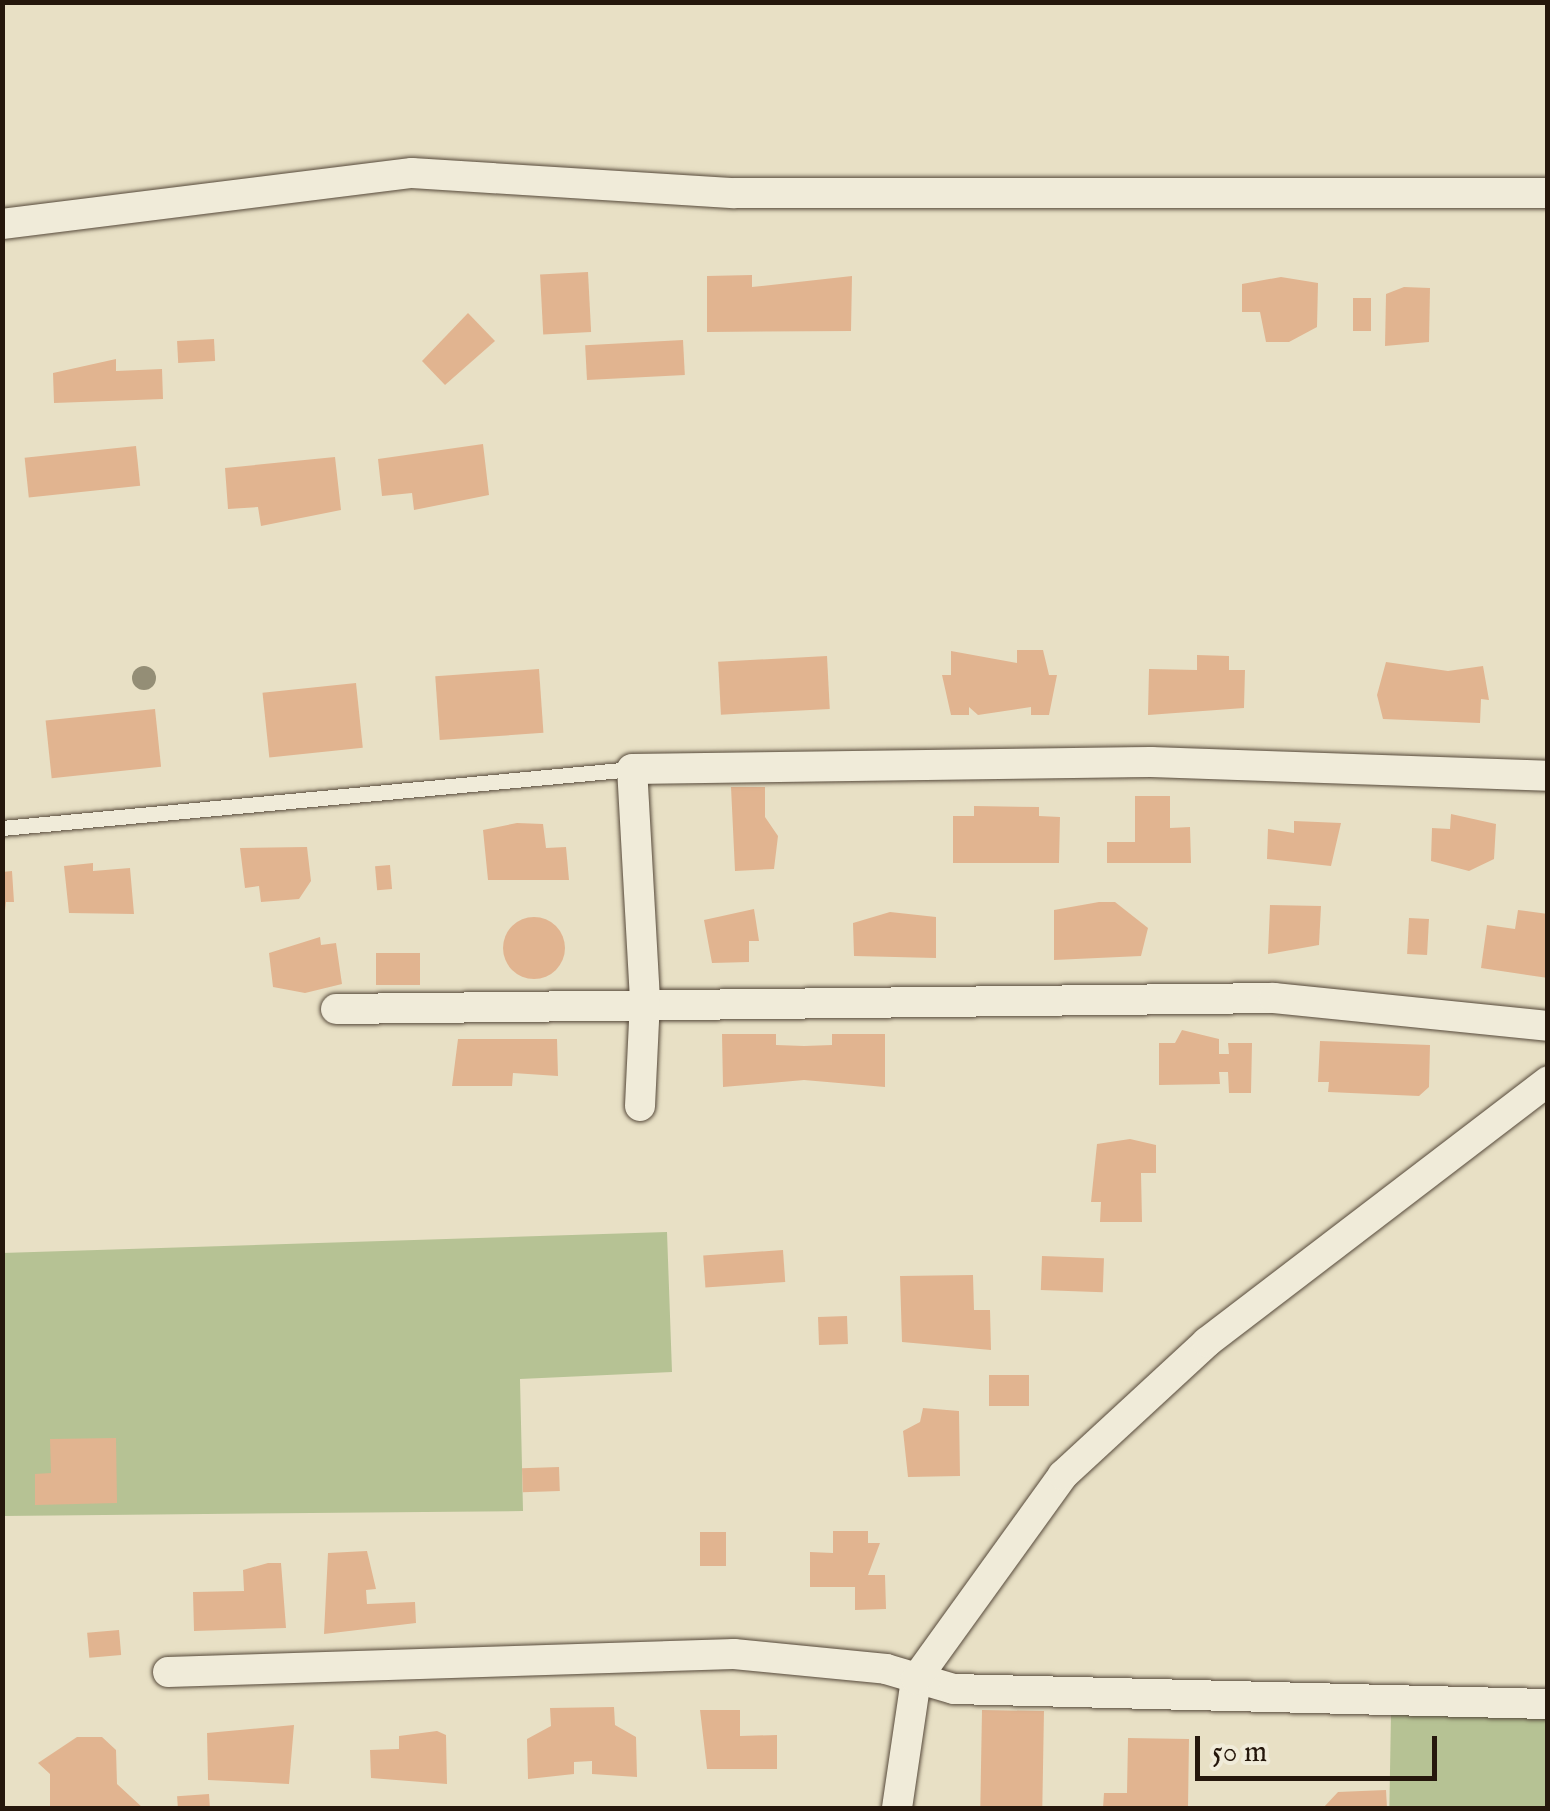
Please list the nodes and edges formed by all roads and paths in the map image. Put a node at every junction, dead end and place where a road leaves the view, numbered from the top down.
1 (1548, 193) edge
2 (2, 224) edge
3 (632, 769) junction
4 (1548, 776) edge
5 (2, 828) edge
6 (646, 1000) junction
7 (336, 1009) dead end
8 (1548, 1026) edge
9 (1548, 1080) edge
10 (640, 1106) dead end
11 (168, 1672) dead end
12 (916, 1679) junction
13 (1548, 1704) edge
14 (897, 1808) edge

1 - 2 street
3 - 4 street
3 - 5 lane
3 - 6 street
6 - 7 street
6 - 8 street
6 - 10 street
9 - 12 street
11 - 12 street
12 - 13 street
12 - 14 street

